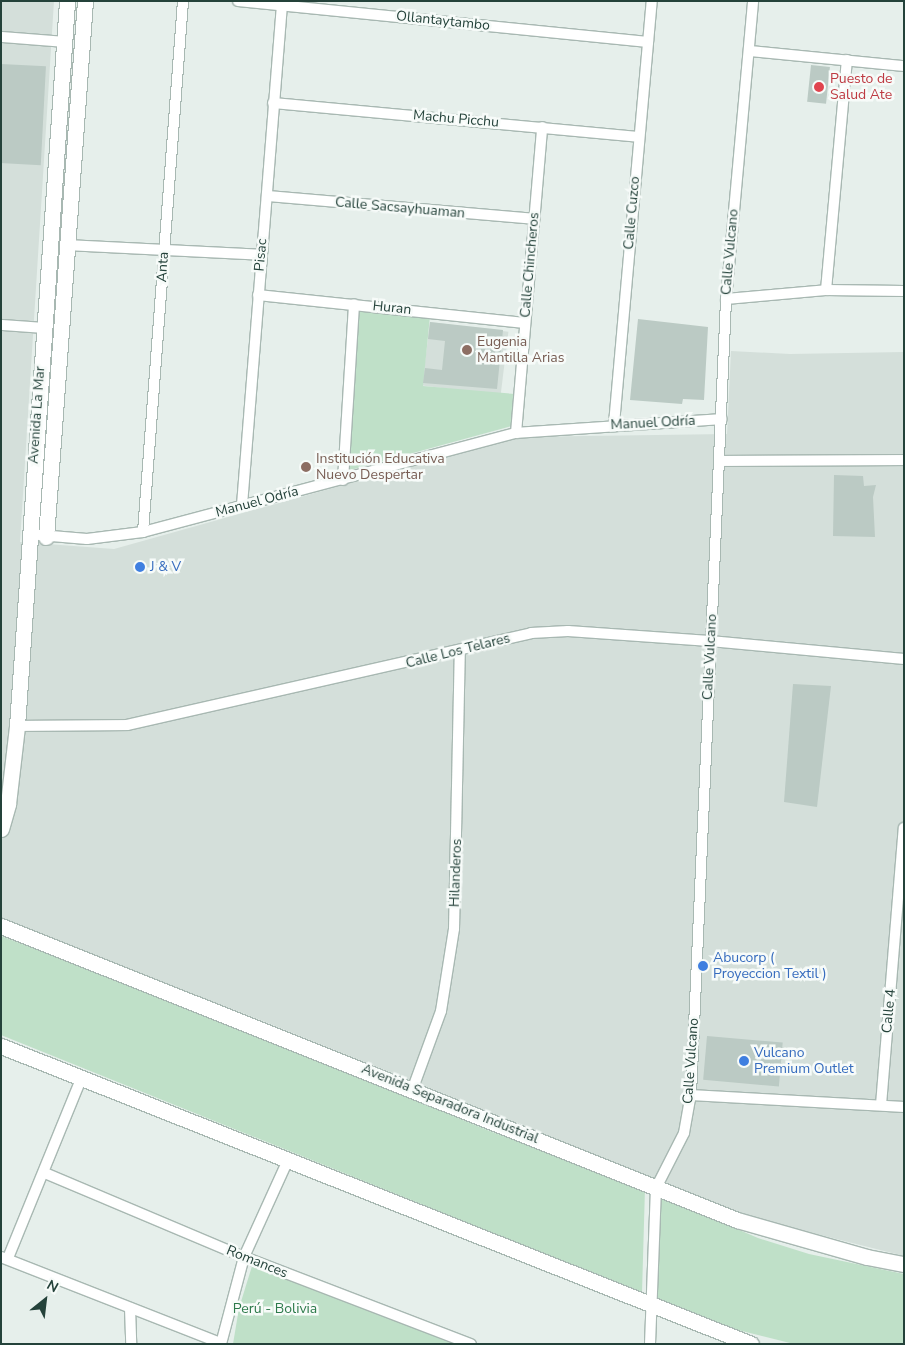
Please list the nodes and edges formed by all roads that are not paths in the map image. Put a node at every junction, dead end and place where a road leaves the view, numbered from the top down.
1 (67, 1) edge
2 (84, 1) edge
3 (182, 1) edge
4 (238, 1) edge
5 (652, 1) edge
6 (753, 1) edge
7 (282, 5) junction
8 (1, 37) edge
9 (64, 42) junction
10 (648, 42) junction
11 (750, 51) junction
12 (847, 60) junction
13 (904, 66) edge
14 (273, 103) junction
15 (542, 127) junction
16 (638, 137) junction
17 (267, 196) junction
18 (534, 219) junction
19 (66, 245) junction
20 (164, 250) junction
21 (261, 256) junction
22 (826, 290) junction
23 (904, 291) edge
24 (258, 295) junction
25 (726, 299) junction
26 (354, 304) junction
27 (525, 322) junction
28 (1, 325) edge
29 (43, 328) junction
30 (722, 418) junction
31 (614, 424) junction
32 (516, 433) junction
33 (904, 460) edge
34 (720, 461) junction
35 (344, 480) junction
36 (242, 505) junction
37 (143, 532) junction
38 (28, 534) junction
39 (46, 537) junction
40 (710, 641) junction
41 (460, 652) junction
42 (904, 659) edge
43 (18, 726) junction
44 (904, 828) edge
45 (1, 829) edge
46 (1, 926) edge
47 (1, 1046) edge
48 (82, 1077) junction
49 (414, 1088) junction
50 (691, 1095) junction
51 (881, 1105) junction
52 (904, 1107) edge
53 (288, 1160) junction
54 (45, 1173) junction
55 (656, 1188) junction
56 (244, 1257) junction
57 (4, 1258) edge
58 (904, 1264) edge
59 (651, 1306) junction
60 (130, 1308) junction
61 (131, 1344) edge
62 (221, 1344) edge
63 (471, 1344) edge
64 (650, 1344) edge
65 (751, 1344) edge

1 - 9 main road, Avenida La Mar
2 - 19 main road, Avenida La Mar
3 - 20 street, Anta
4 - 7 street, Ollantaytambo
5 - 10 street, Calle Cuzco
6 - 11 street, Calle Vulcano
7 - 10 street, Ollantaytambo
7 - 14 street, Pisac
8 - 9 street
9 - 29 main road, Avenida La Mar
10 - 16 street, Calle Cuzco
11 - 12 street
11 - 25 street, Calle Vulcano
12 - 13 street
12 - 22 street
14 - 15 street, Machu Picchu
14 - 17 street, Pisac
15 - 16 street, Machu Picchu
15 - 18 street, Calle Chincheros
16 - 31 street, Calle Cuzco
17 - 18 street, Calle Sacsayhuaman
17 - 21 street, Pisac
18 - 27 street, Calle Chincheros
19 - 20 street
19 - 39 main road, Avenida La Mar
20 - 21 street
20 - 37 street, Anta
21 - 24 street, Pisac
22 - 23 street
22 - 25 street
24 - 26 street, Huran
24 - 36 street, Pisac
25 - 30 street, Calle Vulcano
26 - 27 street, Huran
26 - 35 street
27 - 32 street, Calle Chincheros
28 - 29 street
29 - 38 main road, Avenida La Mar
30 - 31 street, Manuel Odría
30 - 34 street, Calle Vulcano
31 - 32 street, Manuel Odría
32 - 35 street, Manuel Odría
33 - 34 street
34 - 40 street, Calle Vulcano
35 - 36 street, Manuel Odría
36 - 37 street, Manuel Odría
37 - 39 street, Manuel Odría
38 - 39 street, Manuel Odría
38 - 43 main road, Avenida La Mar
40 - 41 street, Calle Los Telares
40 - 42 street, Calle Los Telares
40 - 50 street, Calle Vulcano
41 - 43 street, Calle Los Telares
41 - 49 street, Hilanderos
43 - 45 main road, Avenida La Mar
44 - 51 street, Calle 4
46 - 49 main road, Avenida Separadora Industrial
47 - 48 main road
48 - 53 main road
48 - 54 street
49 - 55 main road, Avenida Separadora Industrial
50 - 51 street
50 - 55 street, Calle Vulcano
51 - 52 street
53 - 56 street
53 - 59 main road
54 - 56 street, Romances
54 - 57 street
55 - 58 main road, Avenida Separadora Industrial
55 - 59 street, Calle Vulcano
56 - 62 street
56 - 63 street, Romances
57 - 60 street
59 - 64 street, Calle Vulcano
59 - 65 main road
60 - 61 street
60 - 62 street

